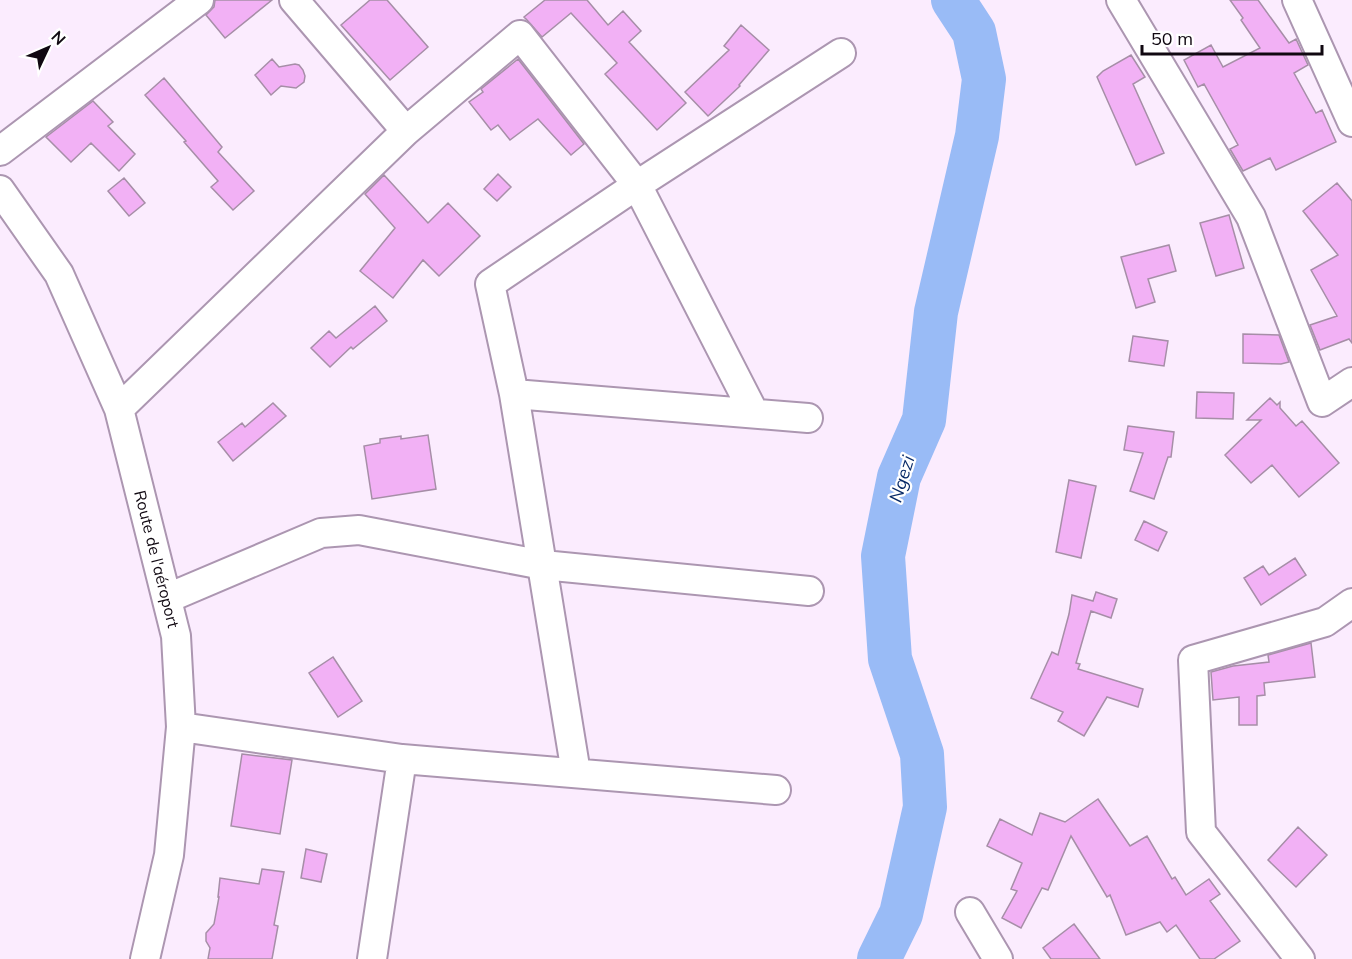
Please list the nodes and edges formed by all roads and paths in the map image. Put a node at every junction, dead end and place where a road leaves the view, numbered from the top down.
1 (199, 0) edge
2 (294, 0) edge
3 (1121, 0) edge
4 (1297, 0) edge
5 (841, 53) dead end
6 (1352, 122) edge
7 (406, 131) junction
8 (0, 151) edge
9 (637, 185) junction
10 (0, 190) edge
11 (1352, 382) edge
12 (514, 394) junction
13 (118, 409) junction
14 (754, 413) junction
15 (808, 418) dead end
16 (543, 565) junction
17 (809, 591) dead end
18 (168, 598) junction
19 (1352, 603) edge
20 (181, 727) junction
21 (402, 759) junction
22 (576, 773) junction
23 (776, 790) dead end
24 (970, 912) dead end
25 (146, 959) edge
26 (372, 959) edge
27 (998, 959) edge
28 (1300, 959) edge

1 - 8 street
2 - 7 street
3 - 11 street
4 - 6 street
5 - 9 street
7 - 9 street
7 - 13 street
9 - 12 street
9 - 14 street
10 - 13 street, Route de l'aéroport
12 - 14 street
12 - 16 street
13 - 18 street, Route de l'aéroport
14 - 15 street
16 - 17 street
16 - 18 street
16 - 22 street
18 - 20 street, Route de l'aéroport
19 - 28 street
20 - 21 street
20 - 25 street, Route de l'aéroport
21 - 22 street
21 - 26 street
22 - 23 street
24 - 27 street

